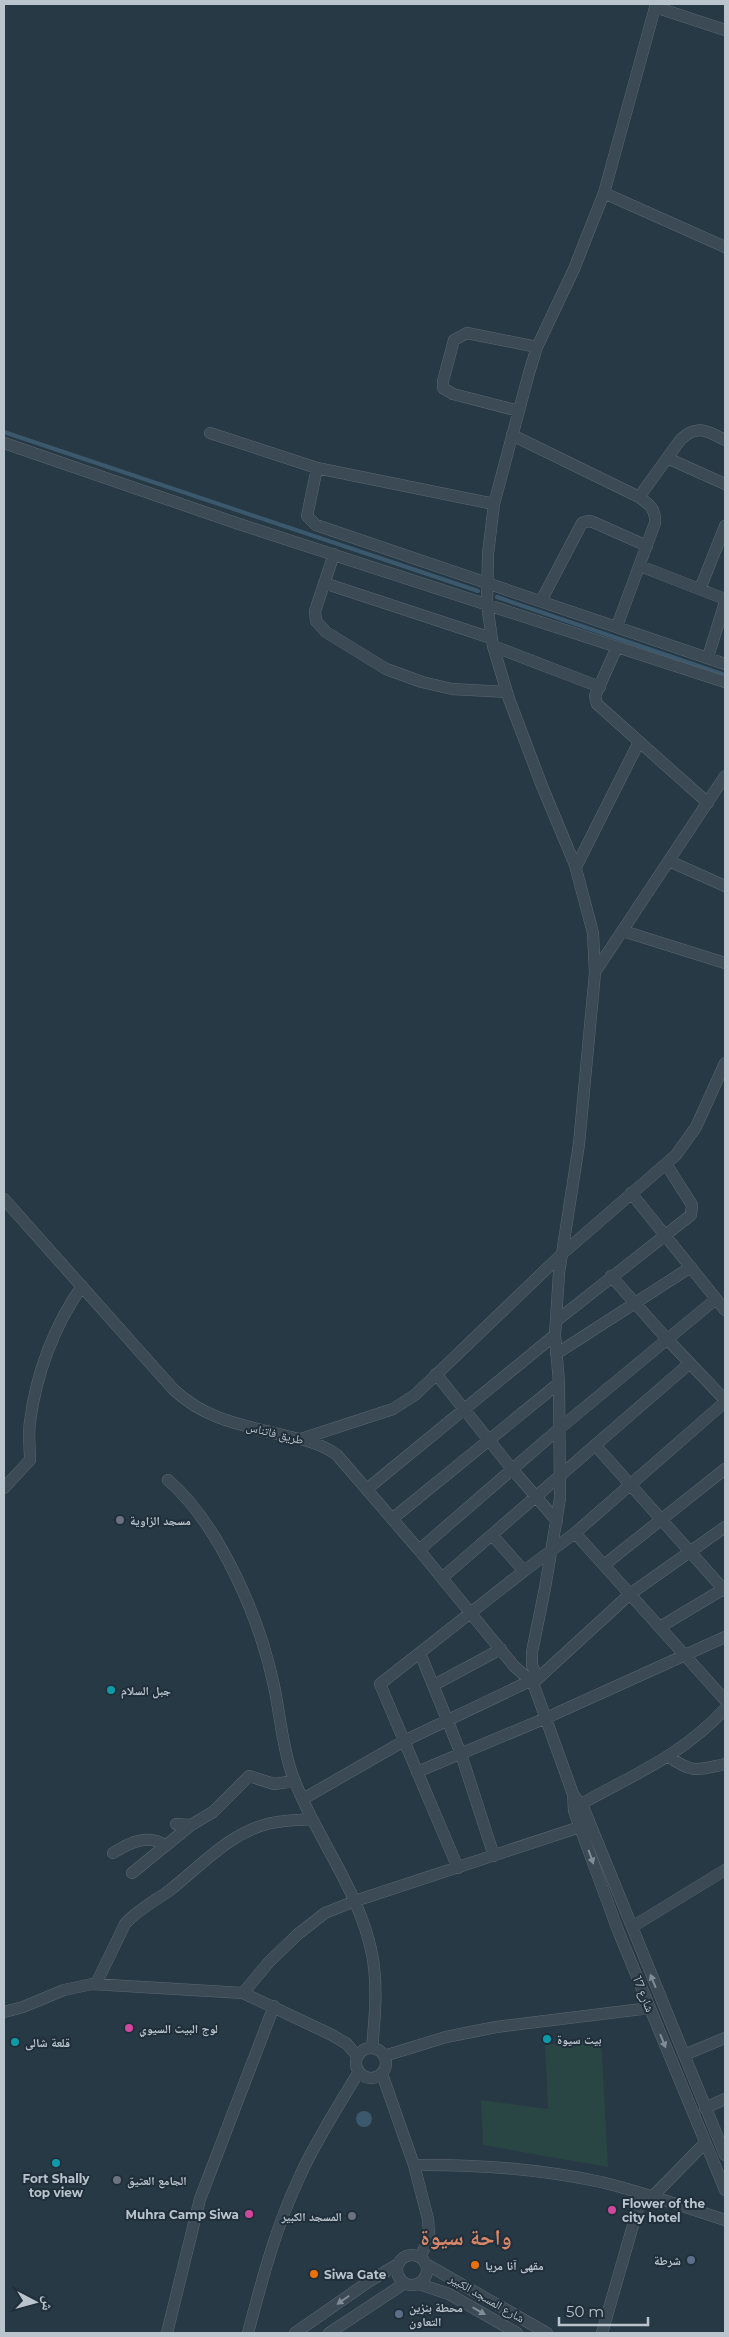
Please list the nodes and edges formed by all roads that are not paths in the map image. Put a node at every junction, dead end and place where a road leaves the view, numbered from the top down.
1 (655, 6) edge
2 (725, 30) edge
3 (604, 193) junction
4 (725, 247) edge
5 (537, 347) junction
6 (519, 411) junction
7 (210, 433) dead end
8 (512, 435) junction
9 (725, 440) edge
10 (4, 443) edge
11 (667, 458) junction
12 (317, 468) junction
13 (725, 484) edge
14 (638, 496) junction
15 (494, 504) junction
16 (725, 526) edge
17 (647, 546) junction
18 (334, 554) junction
19 (640, 566) junction
20 (324, 583) junction
21 (488, 584) junction
22 (700, 589) junction
23 (725, 600) edge
24 (541, 601) junction
25 (487, 604) junction
26 (617, 626) junction
27 (492, 642) junction
28 (617, 647) junction
29 (708, 658) junction
30 (725, 664) edge
31 (725, 682) edge
32 (600, 687) junction
33 (507, 692) junction
34 (639, 742) junction
35 (725, 776) edge
36 (708, 803) junction
37 (669, 861) junction
38 (576, 867) junction
39 (725, 886) edge
40 (623, 931) junction
41 (725, 963) edge
42 (595, 973) junction
43 (725, 1063) edge
44 (666, 1164) junction
45 (631, 1193) junction
46 (4, 1199) edge
47 (665, 1236) junction
48 (562, 1253) junction
49 (691, 1267) junction
50 (611, 1276) junction
51 (82, 1286) junction
52 (716, 1299) junction
53 (634, 1303) junction
54 (725, 1310) edge
55 (556, 1321) junction
56 (555, 1336) junction
57 (666, 1338) junction
58 (556, 1354) junction
59 (690, 1363) junction
60 (436, 1374) junction
61 (559, 1383) junction
62 (725, 1401) edge
63 (464, 1410) junction
64 (560, 1428) junction
65 (301, 1439) junction
66 (488, 1440) junction
67 (595, 1445) junction
68 (512, 1469) junction
69 (725, 1469) edge
70 (561, 1474) junction
71 (168, 1480) dead end
72 (629, 1486) junction
73 (4, 1488) edge
74 (367, 1489) junction
75 (535, 1497) junction
76 (392, 1519) junction
77 (660, 1520) junction
78 (557, 1521) junction
79 (725, 1528) edge
80 (575, 1533) junction
81 (492, 1535) junction
82 (418, 1550) junction
83 (552, 1552) junction
84 (690, 1552) junction
85 (604, 1565) junction
86 (524, 1571) junction
87 (442, 1578) junction
88 (725, 1589) edge
89 (630, 1594) junction
90 (471, 1613) junction
91 (660, 1628) junction
92 (725, 1636) edge
93 (501, 1649) junction
94 (420, 1653) junction
95 (685, 1654) junction
96 (534, 1681) junction
97 (434, 1685) junction
98 (725, 1700) edge
99 (725, 1709) edge
100 (546, 1718) junction
101 (446, 1719) junction
102 (404, 1741) junction
103 (460, 1754) junction
104 (669, 1757) junction
105 (725, 1764) edge
106 (417, 1772) junction
107 (295, 1781) junction
108 (573, 1794) junction
109 (303, 1799) junction
110 (581, 1804) junction
111 (312, 1819) junction
112 (176, 1824) dead end
113 (191, 1825) junction
114 (580, 1827) junction
115 (166, 1846) junction
116 (112, 1853) dead end
117 (494, 1856) junction
118 (458, 1868) junction
119 (725, 1870) edge
120 (132, 1873) dead end
121 (355, 1901) junction
122 (632, 1927) junction
123 (96, 1984) junction
124 (243, 1993) junction
125 (274, 2006) junction
126 (650, 2008) junction
127 (4, 2012) edge
128 (725, 2038) edge
129 (372, 2048) junction
130 (684, 2055) junction
131 (357, 2056) junction
132 (384, 2056) junction
133 (358, 2073) junction
134 (382, 2074) junction
135 (725, 2099) edge
136 (705, 2108) junction
137 (706, 2143) junction
138 (725, 2155) edge
139 (414, 2164) junction
140 (725, 2190) edge
141 (647, 2196) junction
142 (725, 2220) edge
143 (423, 2260) junction
144 (398, 2264) junction
145 (405, 2283) junction
146 (419, 2284) junction
147 (167, 2333) edge
148 (248, 2333) edge
149 (295, 2333) edge
150 (329, 2333) edge
151 (517, 2333) edge
152 (547, 2333) edge
153 (602, 2333) edge

1 - 2 street
1 - 3 street, شارع 17
3 - 4 street
3 - 5 street, شارع 17
5 - 6 street, شارع 17
5 - 6 street
6 - 8 street, شارع 17
7 - 12 street
8 - 14 street
8 - 15 street, شارع 17
9 - 11 street
10 - 18 street
11 - 13 street
11 - 14 street
12 - 15 street
12 - 21 street
14 - 17 street
15 - 21 street, شارع 17
16 - 22 street
17 - 19 street
17 - 24 street
18 - 20 street
18 - 25 street
19 - 22 street
19 - 26 street
20 - 27 street
20 - 33 street
21 - 24 street
21 - 25 street, شارع 17
22 - 23 street
23 - 29 street
24 - 26 street
25 - 27 street, شارع 17
25 - 28 street
26 - 29 street
27 - 32 street
27 - 33 street, شارع 17
28 - 31 street
28 - 32 street
29 - 30 street
32 - 34 street
33 - 38 street, شارع 17
34 - 36 street
34 - 38 street
35 - 36 street
36 - 37 street
37 - 39 street
37 - 40 street
38 - 42 street, شارع 17
40 - 41 street
40 - 42 street
42 - 48 street, شارع 17
43 - 44 street
44 - 45 street
44 - 47 street
45 - 47 street
45 - 48 street
46 - 51 street, طريق فاتناس
47 - 49 street
47 - 50 street
48 - 55 street, شارع 17
48 - 60 street
49 - 52 street
49 - 53 street
50 - 53 street
50 - 55 street
51 - 65 street, طريق فاتناس
51 - 73 street
52 - 54 street
52 - 57 street
53 - 57 street
53 - 58 street
55 - 56 street, شارع 17
56 - 58 street, شارع 17
56 - 63 street
57 - 59 street
57 - 64 street
58 - 61 street, شارع 17
59 - 62 street
59 - 67 street
60 - 63 street
60 - 65 street
61 - 64 street, شارع 17
61 - 66 street
62 - 72 street
63 - 66 street
63 - 74 street
64 - 68 street
64 - 70 street, شارع 17
65 - 74 street, طريق فاتناس
66 - 68 street
66 - 76 street
67 - 70 street
67 - 72 street
68 - 75 street
68 - 82 street
69 - 77 street
70 - 75 street
70 - 78 street, شارع 17
71 - 107 street
72 - 77 street
72 - 80 street
74 - 76 street, طريق فاتناس
75 - 78 street
75 - 81 street
76 - 82 street, طريق فاتناس
77 - 84 street
77 - 85 street
78 - 83 street, شارع 17
79 - 84 street
80 - 83 street
80 - 85 street
81 - 86 street
81 - 87 street
82 - 87 street, طريق فاتناس
83 - 86 street
83 - 96 street, شارع 17
84 - 88 street
84 - 89 street
85 - 89 street
86 - 90 street
87 - 90 street, طريق فاتناس
88 - 91 street
89 - 91 street
89 - 96 street
90 - 93 street, طريق فاتناس
90 - 94 street
91 - 95 street
92 - 95 street
93 - 96 street, طريق فاتناس
93 - 97 street
94 - 97 street
94 - 102 street
95 - 98 street
95 - 100 street
96 - 100 street, شارع 17
96 - 101 street
97 - 101 street
99 - 104 street
100 - 103 street
100 - 108 street, شارع 17
101 - 102 street
101 - 103 street
102 - 106 street
102 - 109 street
103 - 106 street
103 - 117 street
104 - 105 street
104 - 110 street
106 - 118 street
107 - 109 street
107 - 113 street
108 - 110 street, شارع 17
108 - 114 street, شارع 17
109 - 111 street
110 - 122 street, شارع 17
111 - 121 street
111 - 123 street
112 - 113 street
113 - 115 street
114 - 117 street
114 -> 126 street, شارع 17
115 - 116 street
115 - 120 street
117 - 118 street
118 - 121 street
119 - 122 street
121 - 124 street
121 - 129 street
130 -> 122 street, شارع 17
123 - 124 street
123 - 127 street
124 - 125 street
125 - 131 street
125 - 147 street
126 - 132 street
126 -> 137 street, شارع 17
128 - 130 street
129 - 131 street
129 - 132 street
130 - 136 street, شارع 17
131 - 133 street
132 - 134 street
133 - 134 street
133 - 148 street
134 - 139 street
135 - 136 street
136 - 138 street, شارع 17
137 - 140 street, شارع 17
137 - 141 street
139 - 141 street
139 - 143 street
141 - 142 street
141 - 153 street
143 - 144 street
143 - 146 street
143 - 152 street, شارع المسجد الكبير
144 - 145 street
144 -> 149 street
145 - 146 street
145 - 150 street
146 -> 151 street, شارع المسجد الكبير

